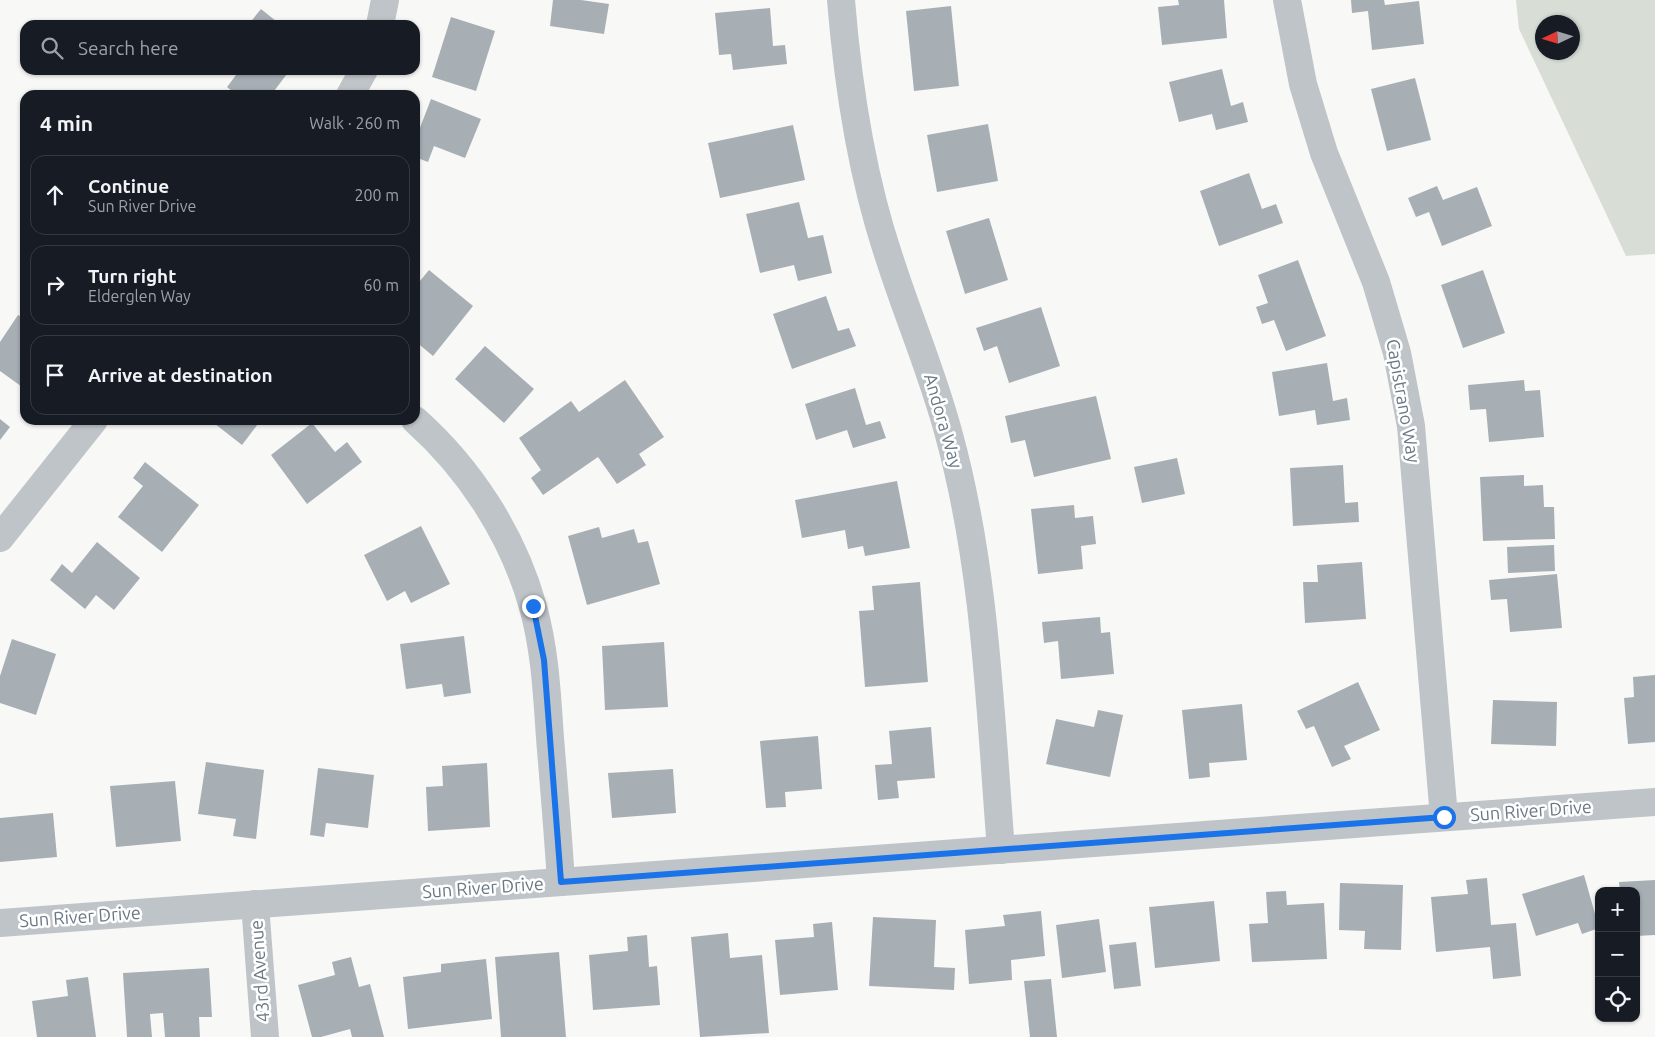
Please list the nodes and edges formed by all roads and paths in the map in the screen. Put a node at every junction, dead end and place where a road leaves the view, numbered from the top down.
1 (385, 0) edge
2 (841, 0) edge
3 (1287, 0) edge
4 (381, 20) edge
5 (361, 75) edge
6 (353, 90) edge
7 (420, 424) edge
8 (90, 425) edge
9 (0, 538) edge
10 (1655, 802) edge
11 (1444, 817) junction
12 (1001, 850) junction
13 (561, 882) junction
14 (255, 904) junction
15 (0, 923) edge
16 (265, 1037) edge

1 - 4 street
2 - 12 street, Andora Way
3 - 11 street, Capistrano Way
5 - 6 street
7 - 13 street
8 - 9 street
10 - 11 street, Sun River Drive
11 - 12 street, Sun River Drive
12 - 13 street, Sun River Drive
13 - 14 street, Sun River Drive
14 - 15 street, Sun River Drive
14 - 16 street, 43rd Avenue

